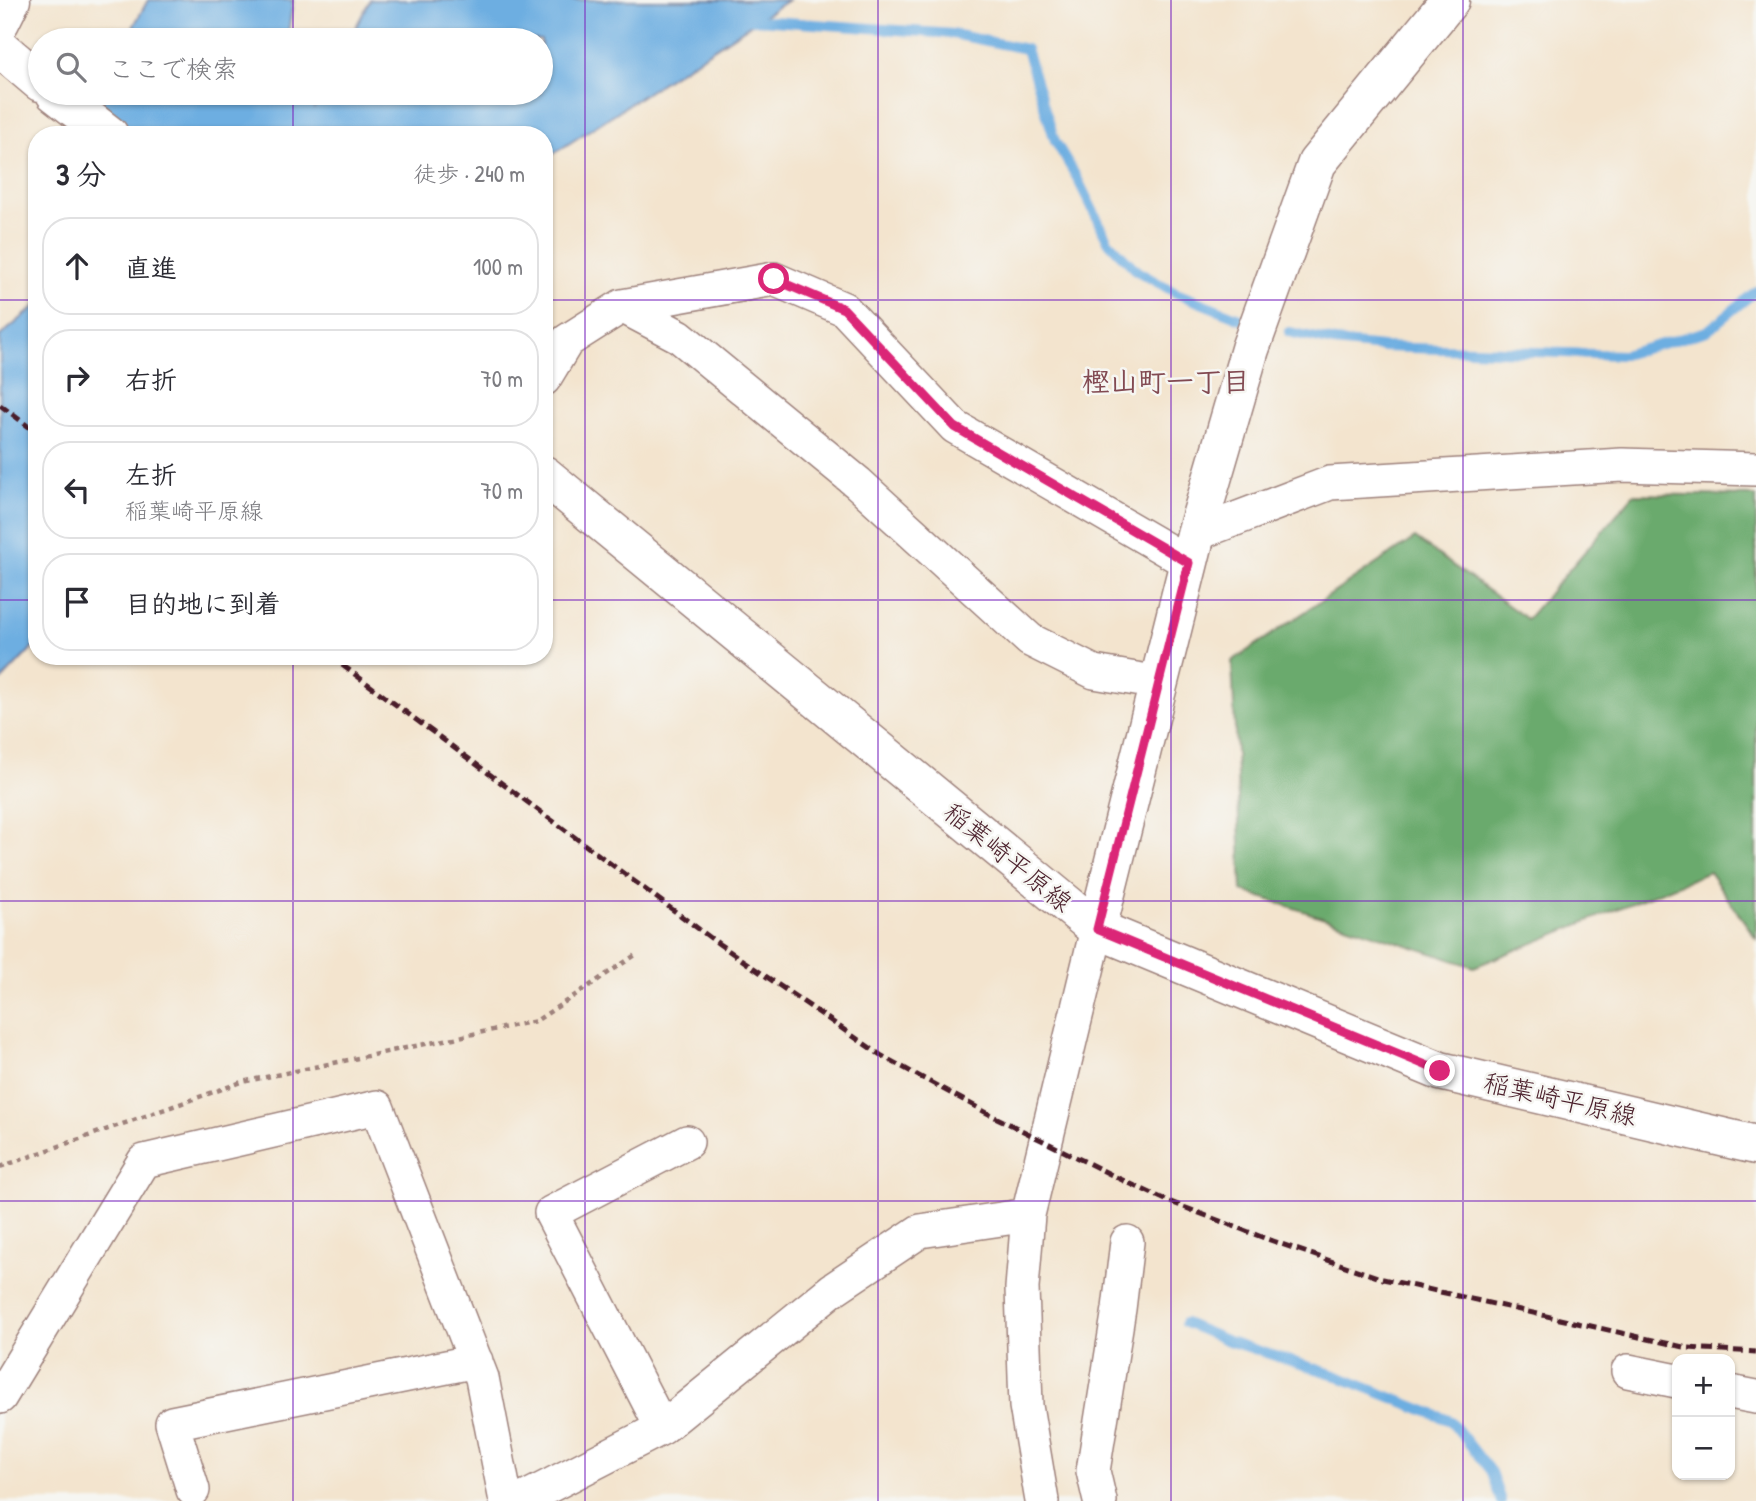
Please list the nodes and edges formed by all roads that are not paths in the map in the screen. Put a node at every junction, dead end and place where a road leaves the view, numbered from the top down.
1 (11, 0) edge
2 (1450, 0) edge
3 (0, 22) edge
4 (0, 48) edge
5 (28, 72) edge
6 (70, 105) edge
7 (97, 126) edge
8 (622, 306) junction
9 (553, 364) edge
10 (1756, 469) edge
11 (553, 482) edge
12 (1193, 548) junction
13 (1160, 683) junction
14 (1097, 929) junction
15 (687, 1142) dead end
16 (1756, 1144) edge
17 (1028, 1214) junction
18 (1127, 1242) dead end
19 (475, 1361) junction
20 (1628, 1371) dead end
21 (1672, 1380) edge
22 (1735, 1393) edge
23 (0, 1397) edge
24 (1756, 1398) edge
25 (662, 1428) junction
26 (193, 1490) dead end
27 (506, 1501) edge
28 (520, 1501) edge
29 (1042, 1501) edge
30 (1100, 1501) edge

1 - 3 main road
2 - 12 main road
4 - 5 main road
6 - 7 main road
8 - 9 street
8 - 12 street
8 - 13 street
10 - 12 street
11 - 14 main road, 稲葉崎平原線
12 - 13 main road
13 - 14 main road
14 - 16 main road, 稲葉崎平原線
14 - 17 street
15 - 25 street
17 - 25 street
17 - 29 street
18 - 30 street
19 - 23 street
19 - 26 street
19 - 27 street
20 - 21 street
22 - 24 street
25 - 28 street

